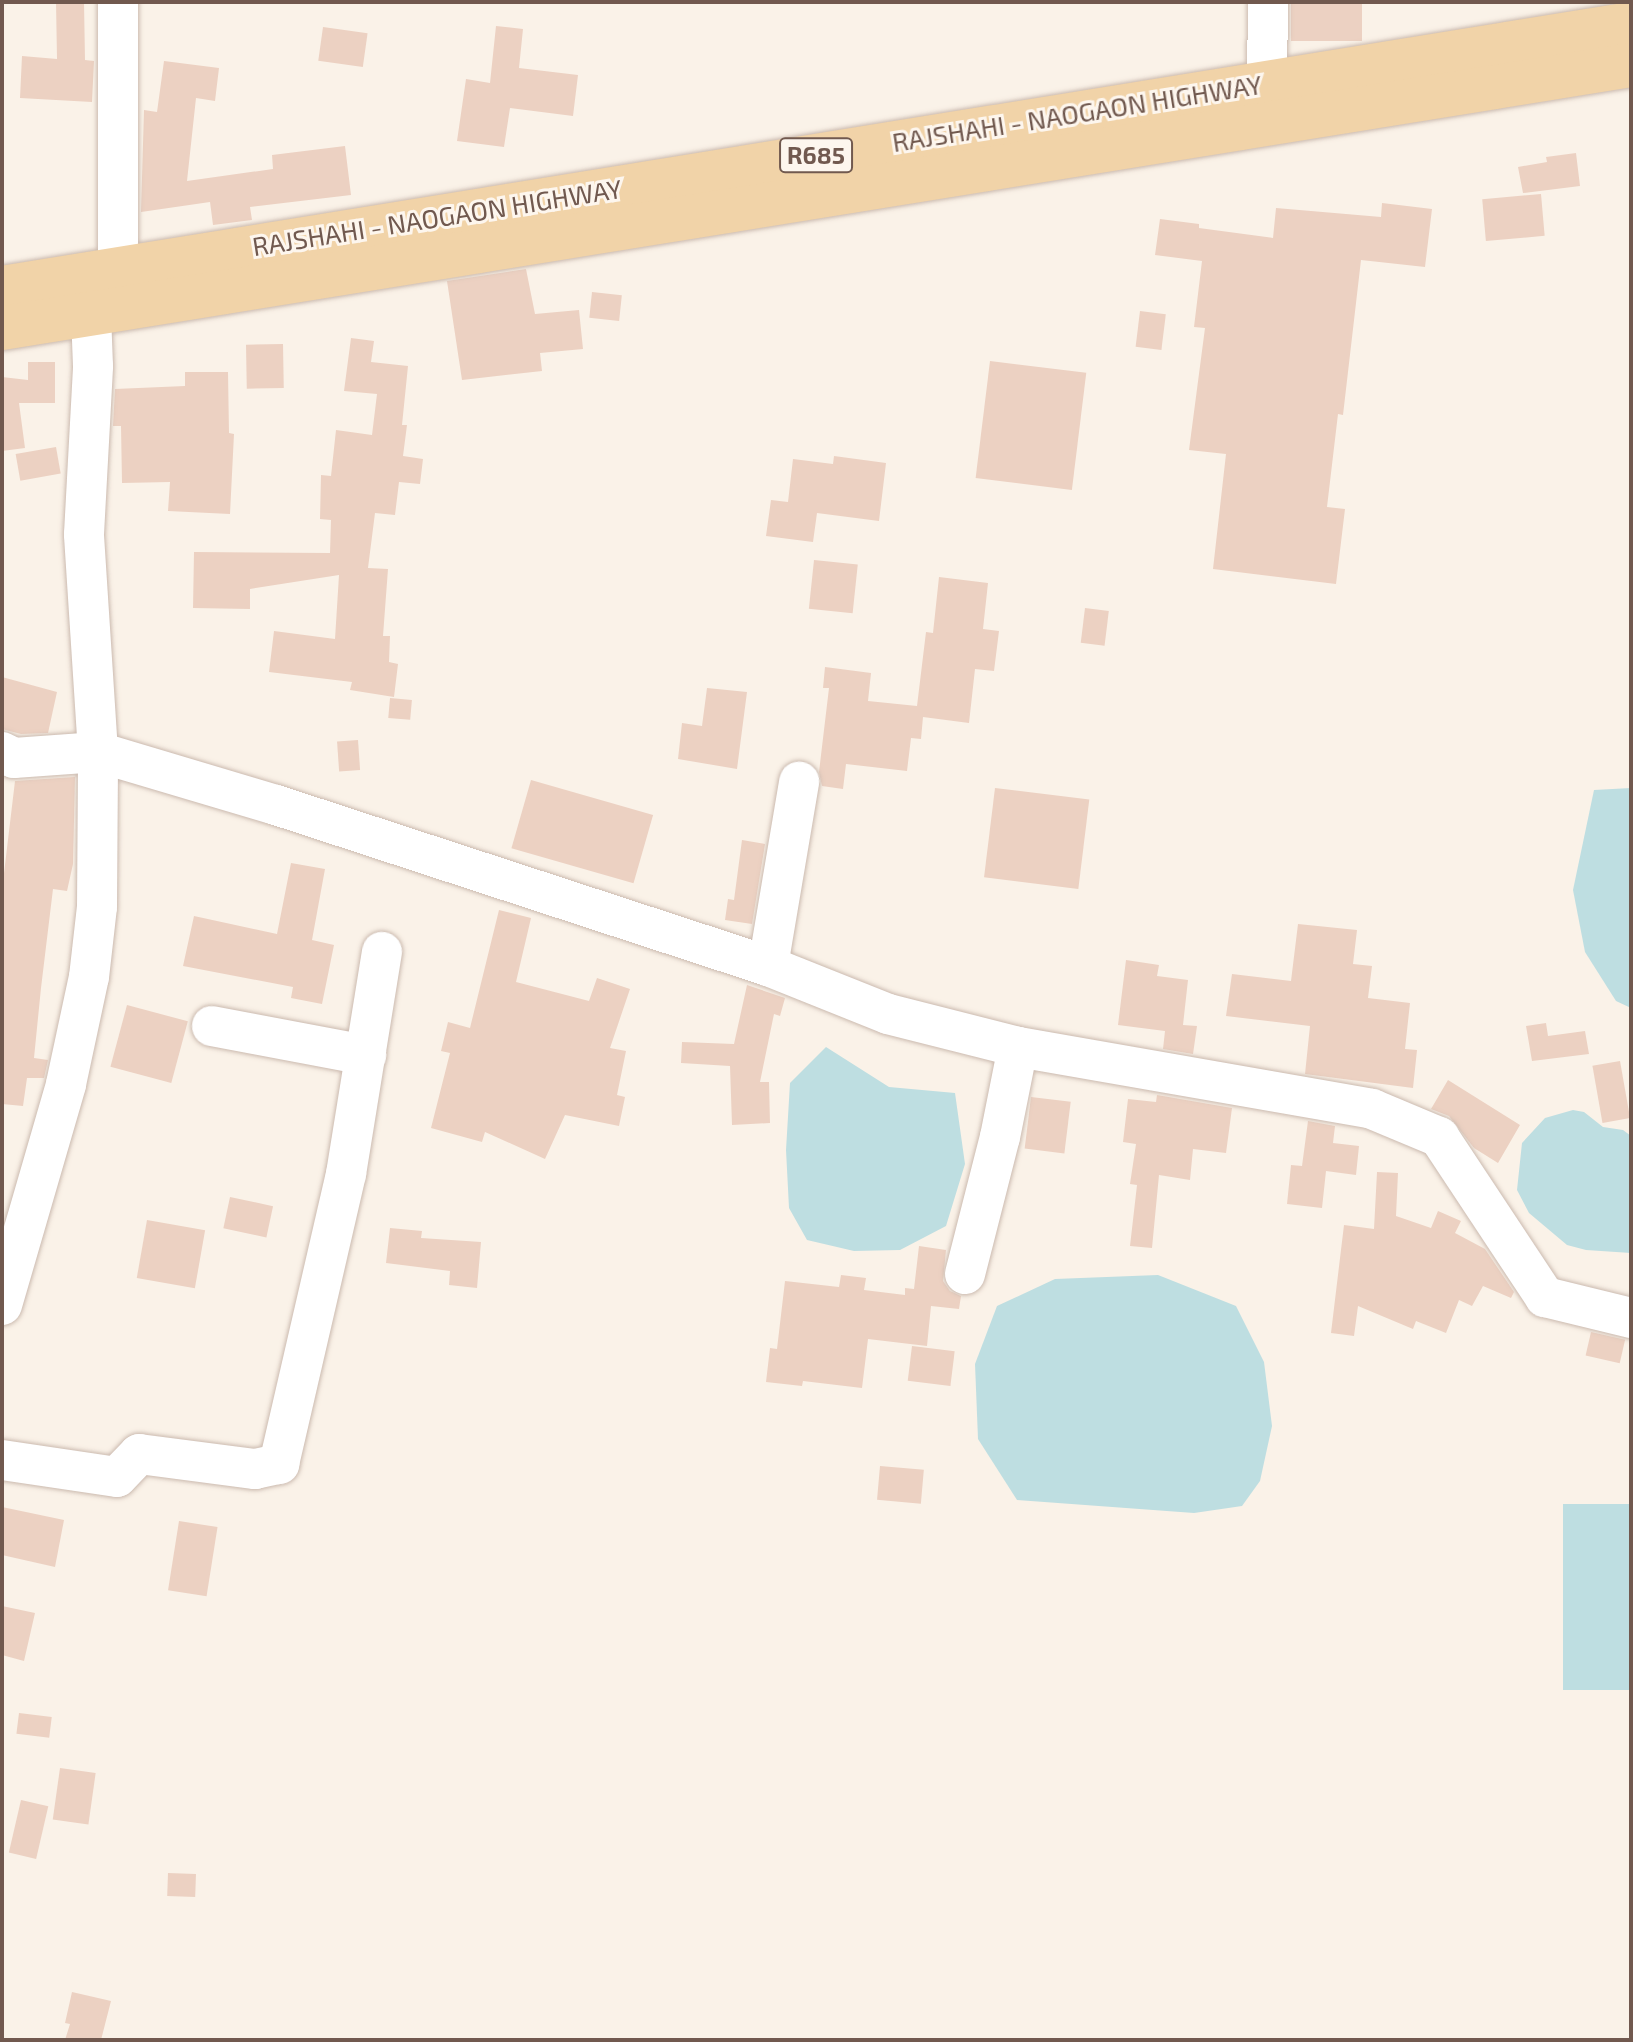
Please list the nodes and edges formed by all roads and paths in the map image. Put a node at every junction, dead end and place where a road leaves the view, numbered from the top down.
1 (118, 2) edge
2 (1268, 2) edge
3 (1631, 24) edge
4 (1631, 65) edge
5 (1267, 82) junction
6 (357, 250) junction
7 (118, 269) junction
8 (2, 288) edge
9 (91, 313) junction
10 (2, 328) edge
11 (2, 752) edge
12 (98, 752) junction
13 (799, 782) dead end
14 (382, 952) dead end
15 (768, 966) junction
16 (212, 1026) dead end
17 (1018, 1047) junction
18 (366, 1055) junction
19 (965, 1274) dead end
20 (2, 1305) edge
21 (1631, 1318) edge
22 (2, 1460) edge

1 - 7 street
2 - 5 street
3 - 5 main road, RAJSHAHI - NAOGAON HIGHWAY / R685
4 - 6 main road, RAJSHAHI - NAOGAON HIGHWAY / R685
5 - 6 main road, RAJSHAHI - NAOGAON HIGHWAY / R685
6 - 7 main road, RAJSHAHI - NAOGAON HIGHWAY / R685
6 - 9 main road, RAJSHAHI - NAOGAON HIGHWAY / R685
7 - 8 main road, RAJSHAHI - NAOGAON HIGHWAY / R685
9 - 10 main road, RAJSHAHI - NAOGAON HIGHWAY / R685
9 - 12 street
11 - 12 street
12 - 15 street
12 - 20 street
13 - 15 street
14 - 18 street
15 - 17 street
16 - 18 street
17 - 19 street
17 - 21 street
18 - 22 street

